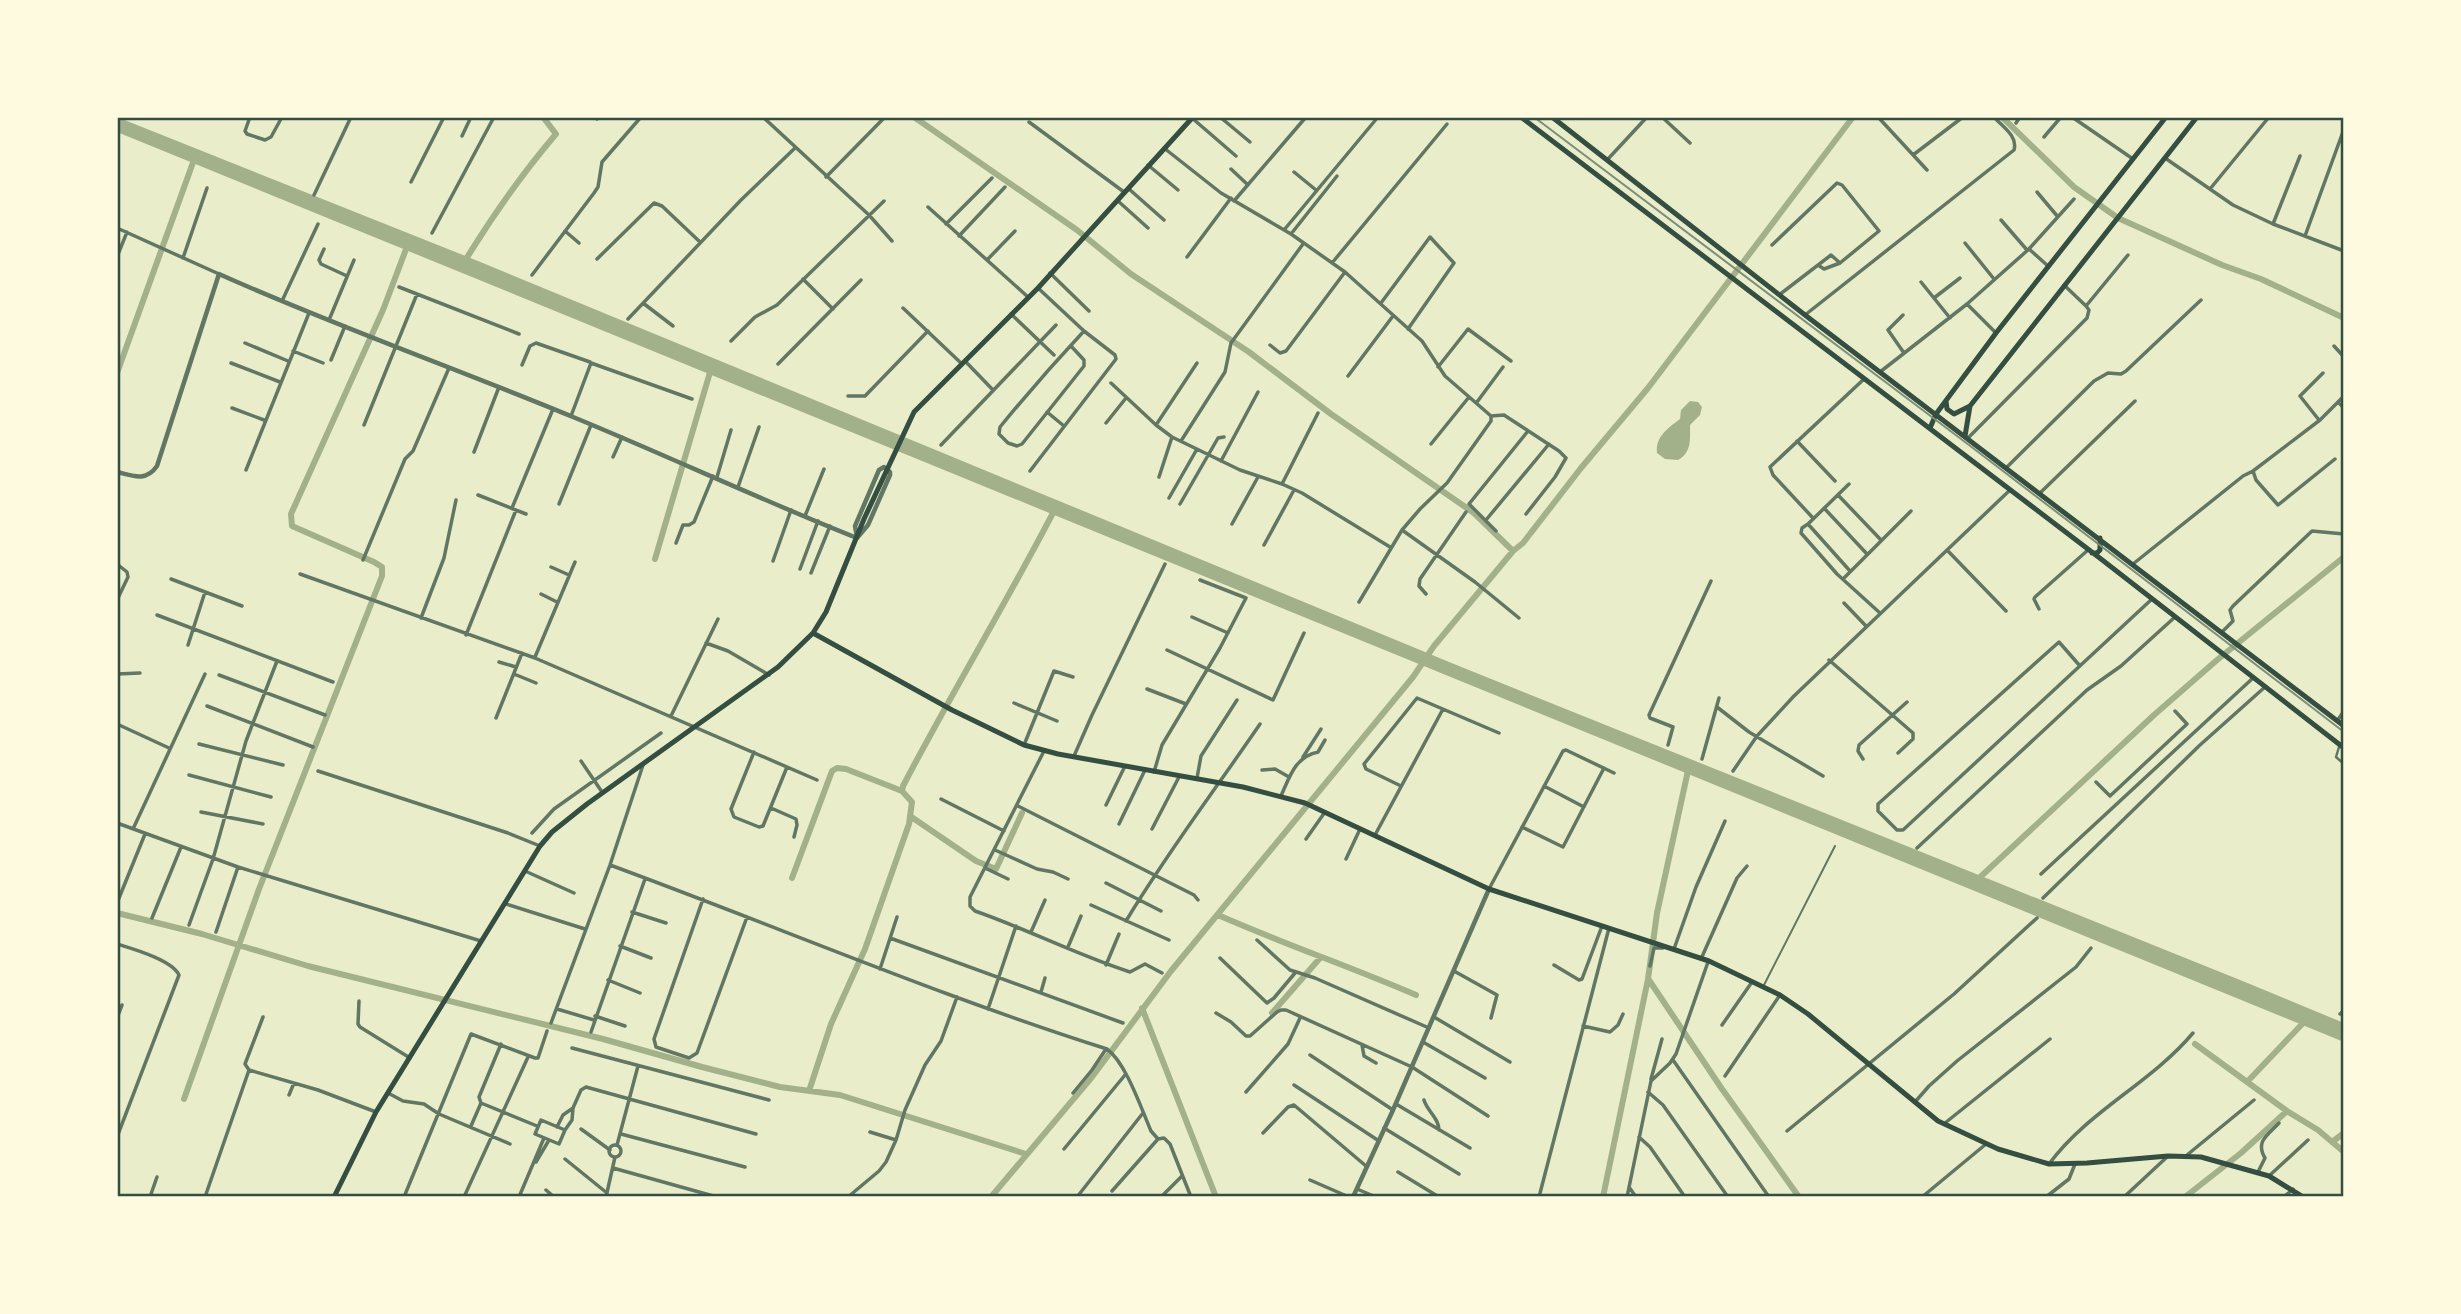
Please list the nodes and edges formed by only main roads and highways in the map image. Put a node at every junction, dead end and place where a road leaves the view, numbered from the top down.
1 (1521, 117) edge
2 (1552, 117) edge
3 (2166, 117) edge
4 (2197, 117) edge
5 (1192, 118) edge
6 (1946, 400) junction
7 (1969, 406) junction
8 (1936, 414) junction
9 (1930, 428) junction
10 (1966, 437) junction
11 (2099, 538) junction
12 (2111, 547) junction
13 (2090, 551) junction
14 (2101, 559) junction
15 (813, 633) junction
16 (2344, 726) edge
17 (2342, 746) edge
18 (334, 1197) edge
19 (2303, 1197) edge

1 - 9 main road
2 - 8 main road
3 - 6 main road
4 - 7 main road
5 - 15 main road
6 - 7 main road
6 - 8 main road
7 - 10 main road
8 - 9 main road
8 - 10 main road
9 - 13 main road
10 - 11 main road
11 - 12 main road
11 - 13 main road
12 - 14 main road
12 - 16 main road
13 - 14 main road
14 - 17 main road
15 - 18 main road
15 - 19 main road

